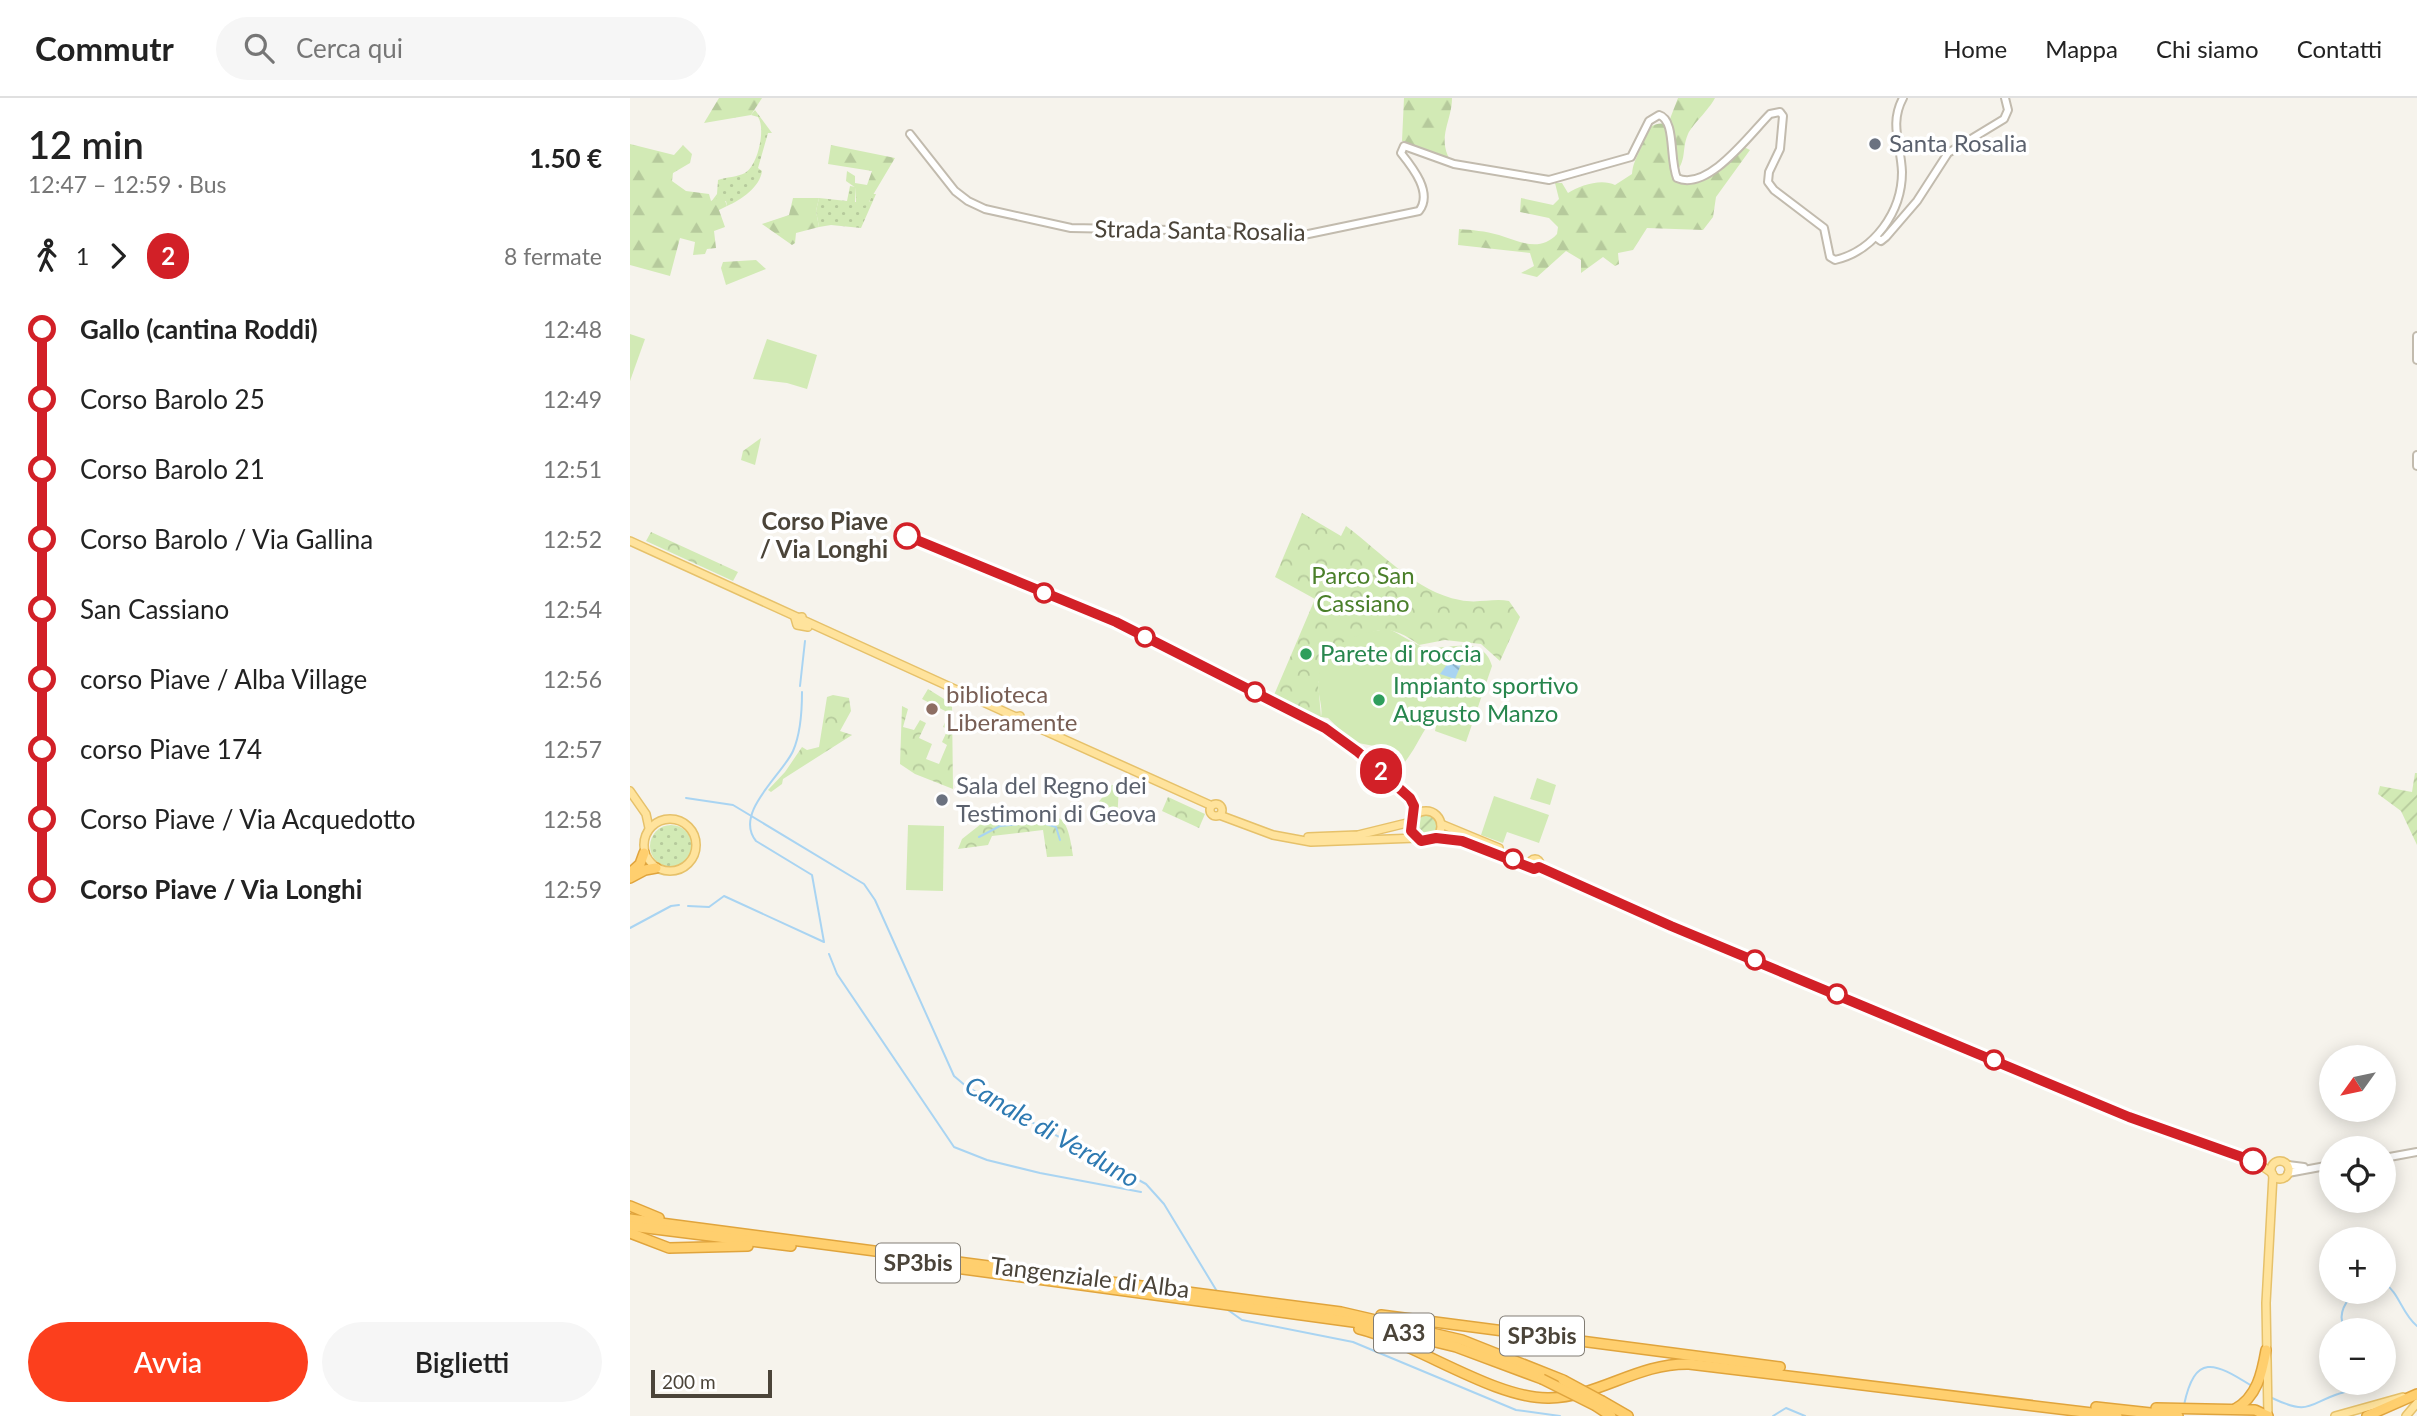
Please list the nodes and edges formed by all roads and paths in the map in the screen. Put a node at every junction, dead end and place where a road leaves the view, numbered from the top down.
1 (1903, 98) edge
2 (2006, 98) edge
3 (910, 134) dead end
4 (1877, 238) junction
5 (2417, 336) edge
6 (2417, 360) edge
7 (2417, 455) edge
8 (2417, 466) edge
9 (630, 543) edge
10 (799, 621) junction
11 (1019, 721) junction
12 (630, 791) edge
13 (639, 803) junction
14 (1209, 807) junction
15 (1223, 814) junction
16 (663, 820) junction
17 (1411, 822) junction
18 (1441, 824) junction
19 (649, 828) junction
20 (1417, 838) junction
21 (1436, 838) junction
22 (644, 853) junction
23 (1531, 864) junction
24 (656, 868) junction
25 (630, 875) edge
26 (2417, 1152) edge
27 (2396, 1156) edge
28 (2319, 1166) edge
29 (2273, 1170) junction
30 (2286, 1172) junction
31 (2271, 1203) junction
32 (630, 1206) edge
33 (630, 1219) edge
34 (630, 1226) edge
35 (705, 1229) junction
36 (630, 1233) edge
37 (799, 1247) junction
38 (1204, 1296) junction
39 (1234, 1300) junction
40 (1341, 1312) junction
41 (2266, 1350) joint
42 (2259, 1386) junction
43 (2417, 1394) edge
44 (2417, 1403) edge
45 (1599, 1404) junction
46 (2268, 1408) edge
47 (2235, 1409) junction
48 (2174, 1413) edge
49 (1611, 1416) edge
50 (1628, 1416) edge
51 (2118, 1416) edge
52 (2277, 1416) edge
53 (2336, 1416) edge
54 (2367, 1416) edge
55 (2406, 1416) edge

1 - 4 street
2 - 4 street
3 - 4 street, Strada Santa Rosalia
5 - 6 street
7 - 8 street
9 - 10 main road
10 - 11 main road
10 - 11 main road
11 - 14 main road
11 - 14 main road
12 - 13 main road
13 - 16 main road
13 - 19 main road
14 - 15 main road
15 - 17 main road
15 - 20 main road
16 - 19 main road
16 - 24 main road
17 - 18 main road
17 - 20 main road
18 - 21 main road
18 - 23 main road
19 - 22 main road
20 - 21 main road
21 - 23 main road
22 - 24 main road
22 - 25 highway
23 - 29 main road
24 - 25 highway
26 - 27 street
28 - 30 street
29 - 30 main road
29 - 30 main road
29 - 31 main road
30 - 31 main road
31 - 41 main road
32 - 35 highway
33 - 35 highway, Tangenziale di Alba / SP3bis
34 - 37 highway, Tangenziale di Alba / SP3bis
35 - 38 highway, Tangenziale di Alba / SP3bis
36 - 37 highway
37 - 38 highway, Tangenziale di Alba / SP3bis
38 - 39 highway, Tangenziale di Alba / SP3bis
39 - 40 highway, Tangenziale di Alba / SP3bis
39 - 45 highway, A33, bridge
39 - 51 highway
40 - 45 highway, A33, bridge
40 - 48 highway, SP3bis
41 - 42 highway
42 - 46 main road
42 - 47 highway
43 - 53 main road
43 - 54 highway
44 - 55 main road
45 - 49 highway, A33
45 - 50 highway, A33
46 - 47 highway
46 - 52 main road
47 - 48 highway

